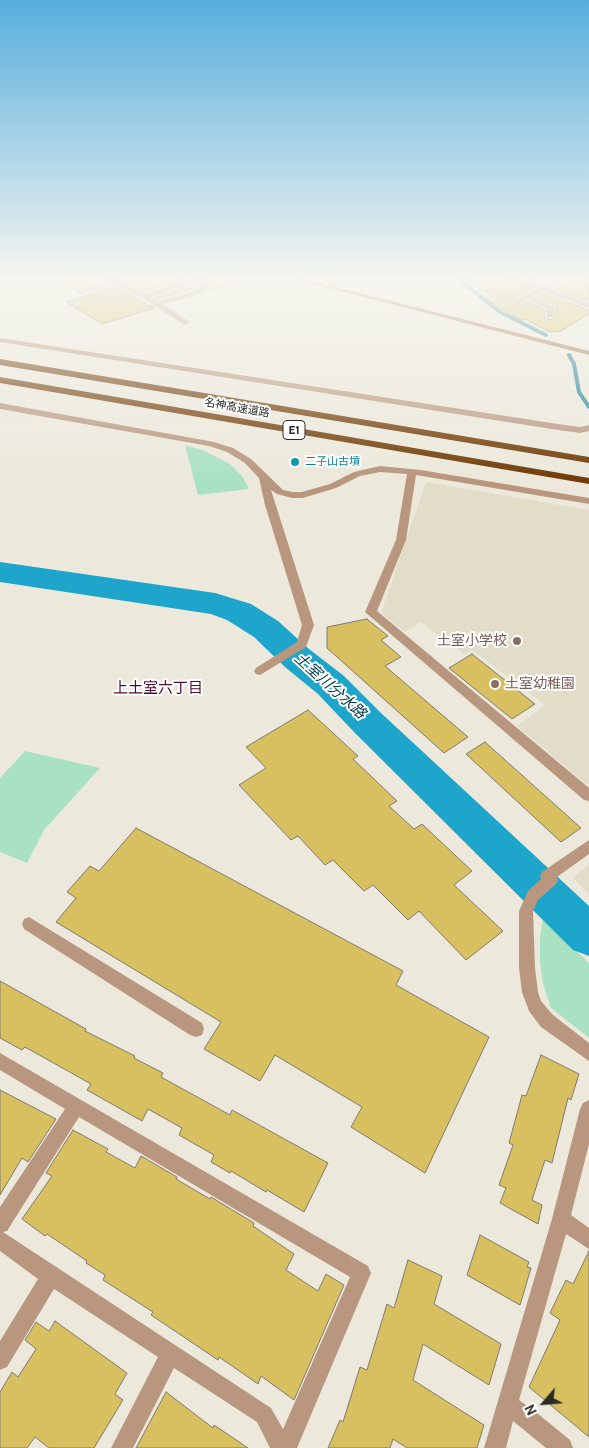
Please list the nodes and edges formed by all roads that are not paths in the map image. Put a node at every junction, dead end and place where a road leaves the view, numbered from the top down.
1 (29, 345) edge
2 (556, 345) edge
3 (589, 353) edge
4 (0, 362) edge
5 (0, 380) edge
6 (0, 406) edge
7 (589, 428) edge
8 (589, 460) edge
9 (412, 472) junction
10 (264, 478) junction
11 (589, 481) edge
12 (589, 501) edge
13 (260, 671) dead end
14 (589, 796) edge
15 (589, 846) edge
16 (29, 924) dead end
17 (196, 1029) dead end
18 (589, 1053) edge
19 (0, 1061) edge
20 (76, 1107) junction
21 (589, 1109) edge
22 (561, 1219) junction
23 (0, 1224) edge
24 (0, 1240) edge
25 (589, 1240) edge
26 (51, 1276) junction
27 (170, 1355) junction
28 (0, 1360) edge
29 (508, 1404) junction
30 (122, 1448) edge
31 (282, 1448) edge
32 (286, 1448) edge
33 (495, 1448) edge
34 (562, 1448) edge

1 - 7 street
2 - 3 street
4 - 8 highway, 名神高速道路 / E1
5 - 11 highway, 名神高速道路 / E1
6 - 10 street
9 - 10 street
9 - 12 street
9 - 14 street
10 - 13 street
15 - 18 street
16 - 17 street
19 - 20 street
20 - 23 street
20 - 32 street
21 - 22 street
22 - 25 street
22 - 29 street
24 - 26 street
26 - 27 street
26 - 28 street
27 - 30 street
27 - 31 street
29 - 33 street
29 - 34 street

